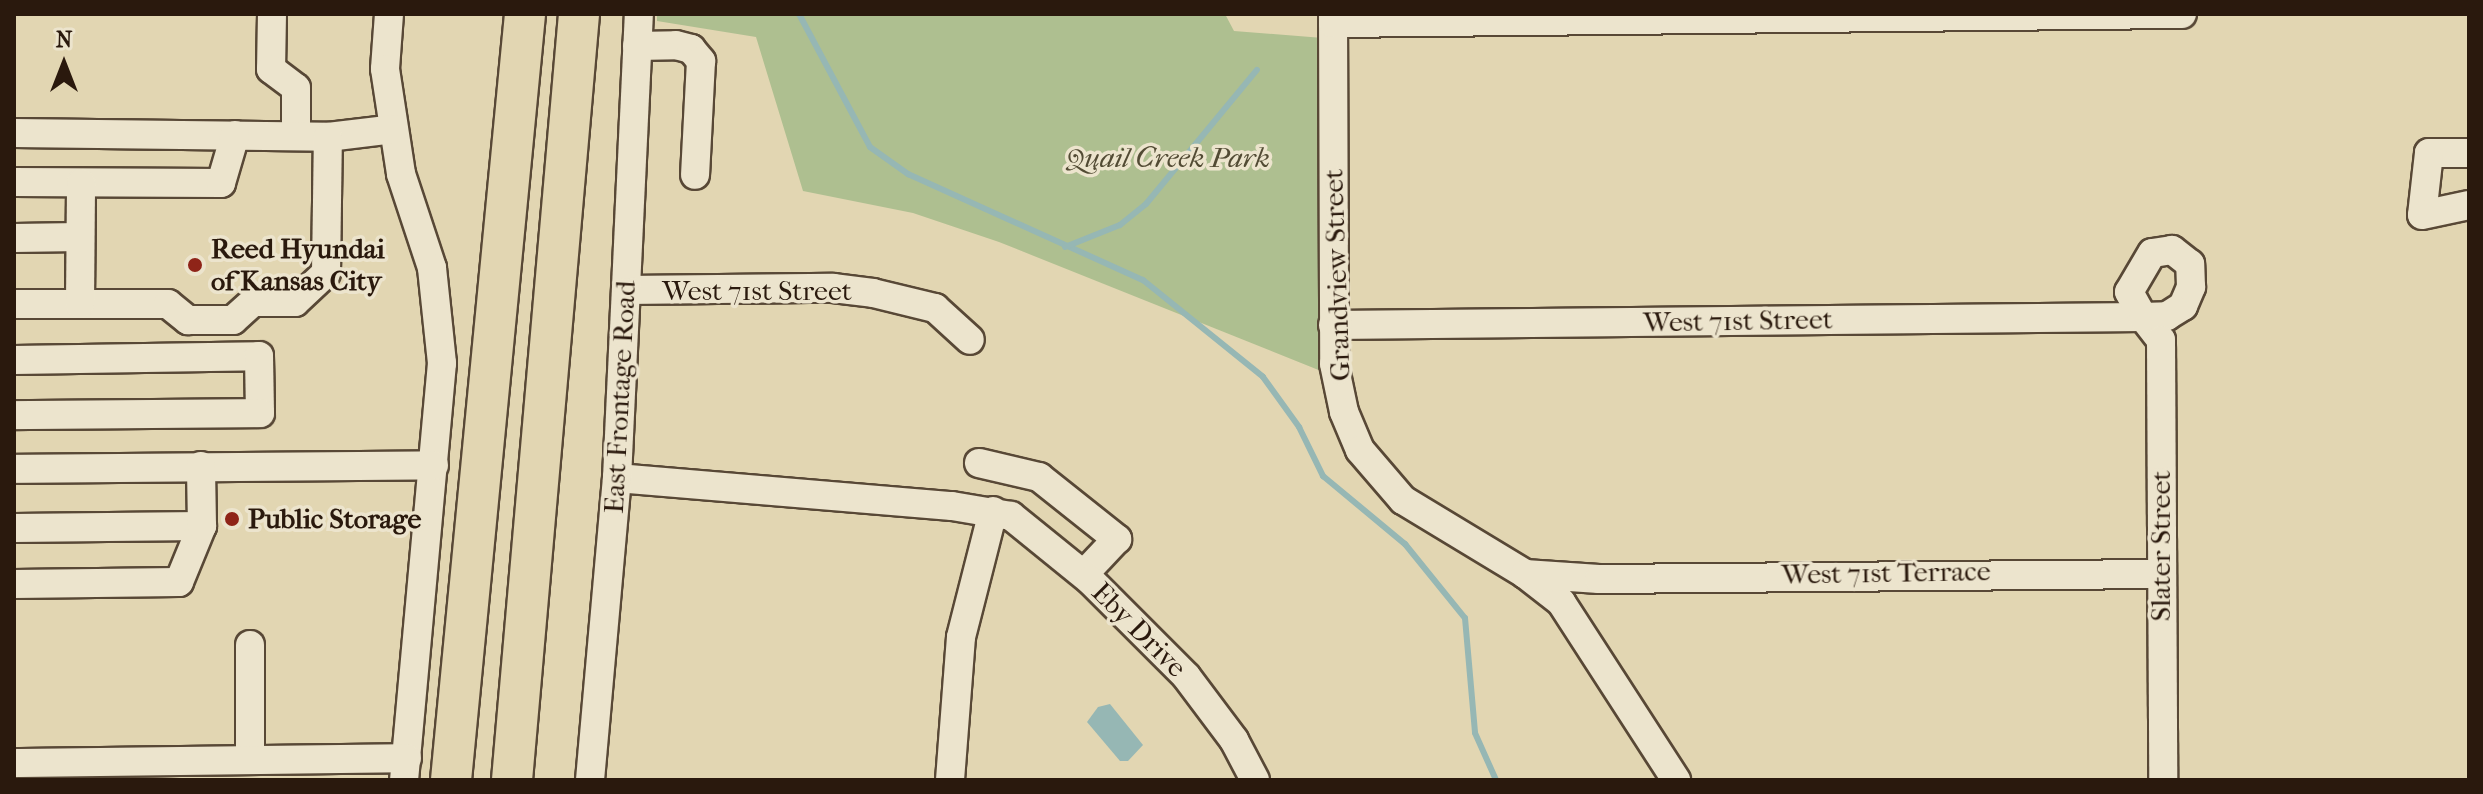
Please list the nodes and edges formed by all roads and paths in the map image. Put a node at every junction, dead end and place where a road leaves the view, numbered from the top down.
1 (272, 14) edge
2 (389, 14) edge
3 (525, 14) edge
4 (579, 14) edge
5 (639, 14) edge
6 (2182, 14) edge
7 (1333, 18) edge
8 (637, 46) junction
9 (394, 129) junction
10 (14, 133) edge
11 (235, 135) junction
12 (296, 136) junction
13 (328, 137) junction
14 (2469, 153) edge
15 (695, 175) dead end
16 (14, 182) edge
17 (81, 183) junction
18 (2469, 205) edge
19 (80, 237) junction
20 (14, 238) edge
21 (626, 290) junction
22 (14, 304) edge
23 (80, 304) junction
24 (2143, 317) joint
25 (1333, 325) junction
26 (970, 340) dead end
27 (14, 360) edge
28 (14, 415) edge
29 (979, 463) dead end
30 (434, 465) junction
31 (201, 466) junction
32 (14, 469) edge
33 (617, 478) junction
34 (993, 511) junction
35 (202, 526) junction
36 (14, 528) edge
37 (1084, 574) junction
38 (1525, 574) junction
39 (2159, 574) junction
40 (1613, 578) junction
41 (14, 584) edge
42 (1584, 634) junction
43 (250, 645) dead end
44 (14, 741) edge
45 (250, 760) junction
46 (14, 763) edge
47 (405, 769) edge
48 (451, 780) edge
49 (512, 780) edge
50 (590, 780) edge
51 (950, 780) edge
52 (1255, 780) edge
53 (1676, 780) edge
54 (2163, 780) edge

1 - 12 street
2 - 9 street
3 - 48 highway
4 - 49 highway
5 - 8 street, East Frontage Road
6 - 7 street
7 - 25 street, Grandview Street
8 - 15 street
8 - 21 street, East Frontage Road
9 - 13 street
9 - 30 street
10 - 11 street
11 - 12 street
11 - 17 street
12 - 13 street
13 - 23 street
14 - 18 street
16 - 17 street
17 - 19 street
19 - 20 street
19 - 23 street
21 - 26 street, West 71st Street
21 - 33 street, East Frontage Road
22 - 23 street
24 - 25 street, West 71st Street
24 - 39 street, Slater Street
25 - 38 street, Grandview Street
27 - 28 street
29 - 37 street
30 - 31 street
30 - 47 street
31 - 32 street
31 - 35 street
33 - 34 street, Eby Drive
33 - 50 street, East Frontage Road
34 - 37 street, Eby Drive
34 - 51 street
35 - 36 street
35 - 41 street
37 - 52 street, Eby Drive
38 - 40 street, West 71st Terrace
38 - 42 street, Grandview Street
39 - 40 street, West 71st Terrace
39 - 54 street, Slater Street
40 - 42 street
42 - 53 street, Grandview Street
43 - 45 street
44 - 46 street
45 - 46 street
45 - 47 street

